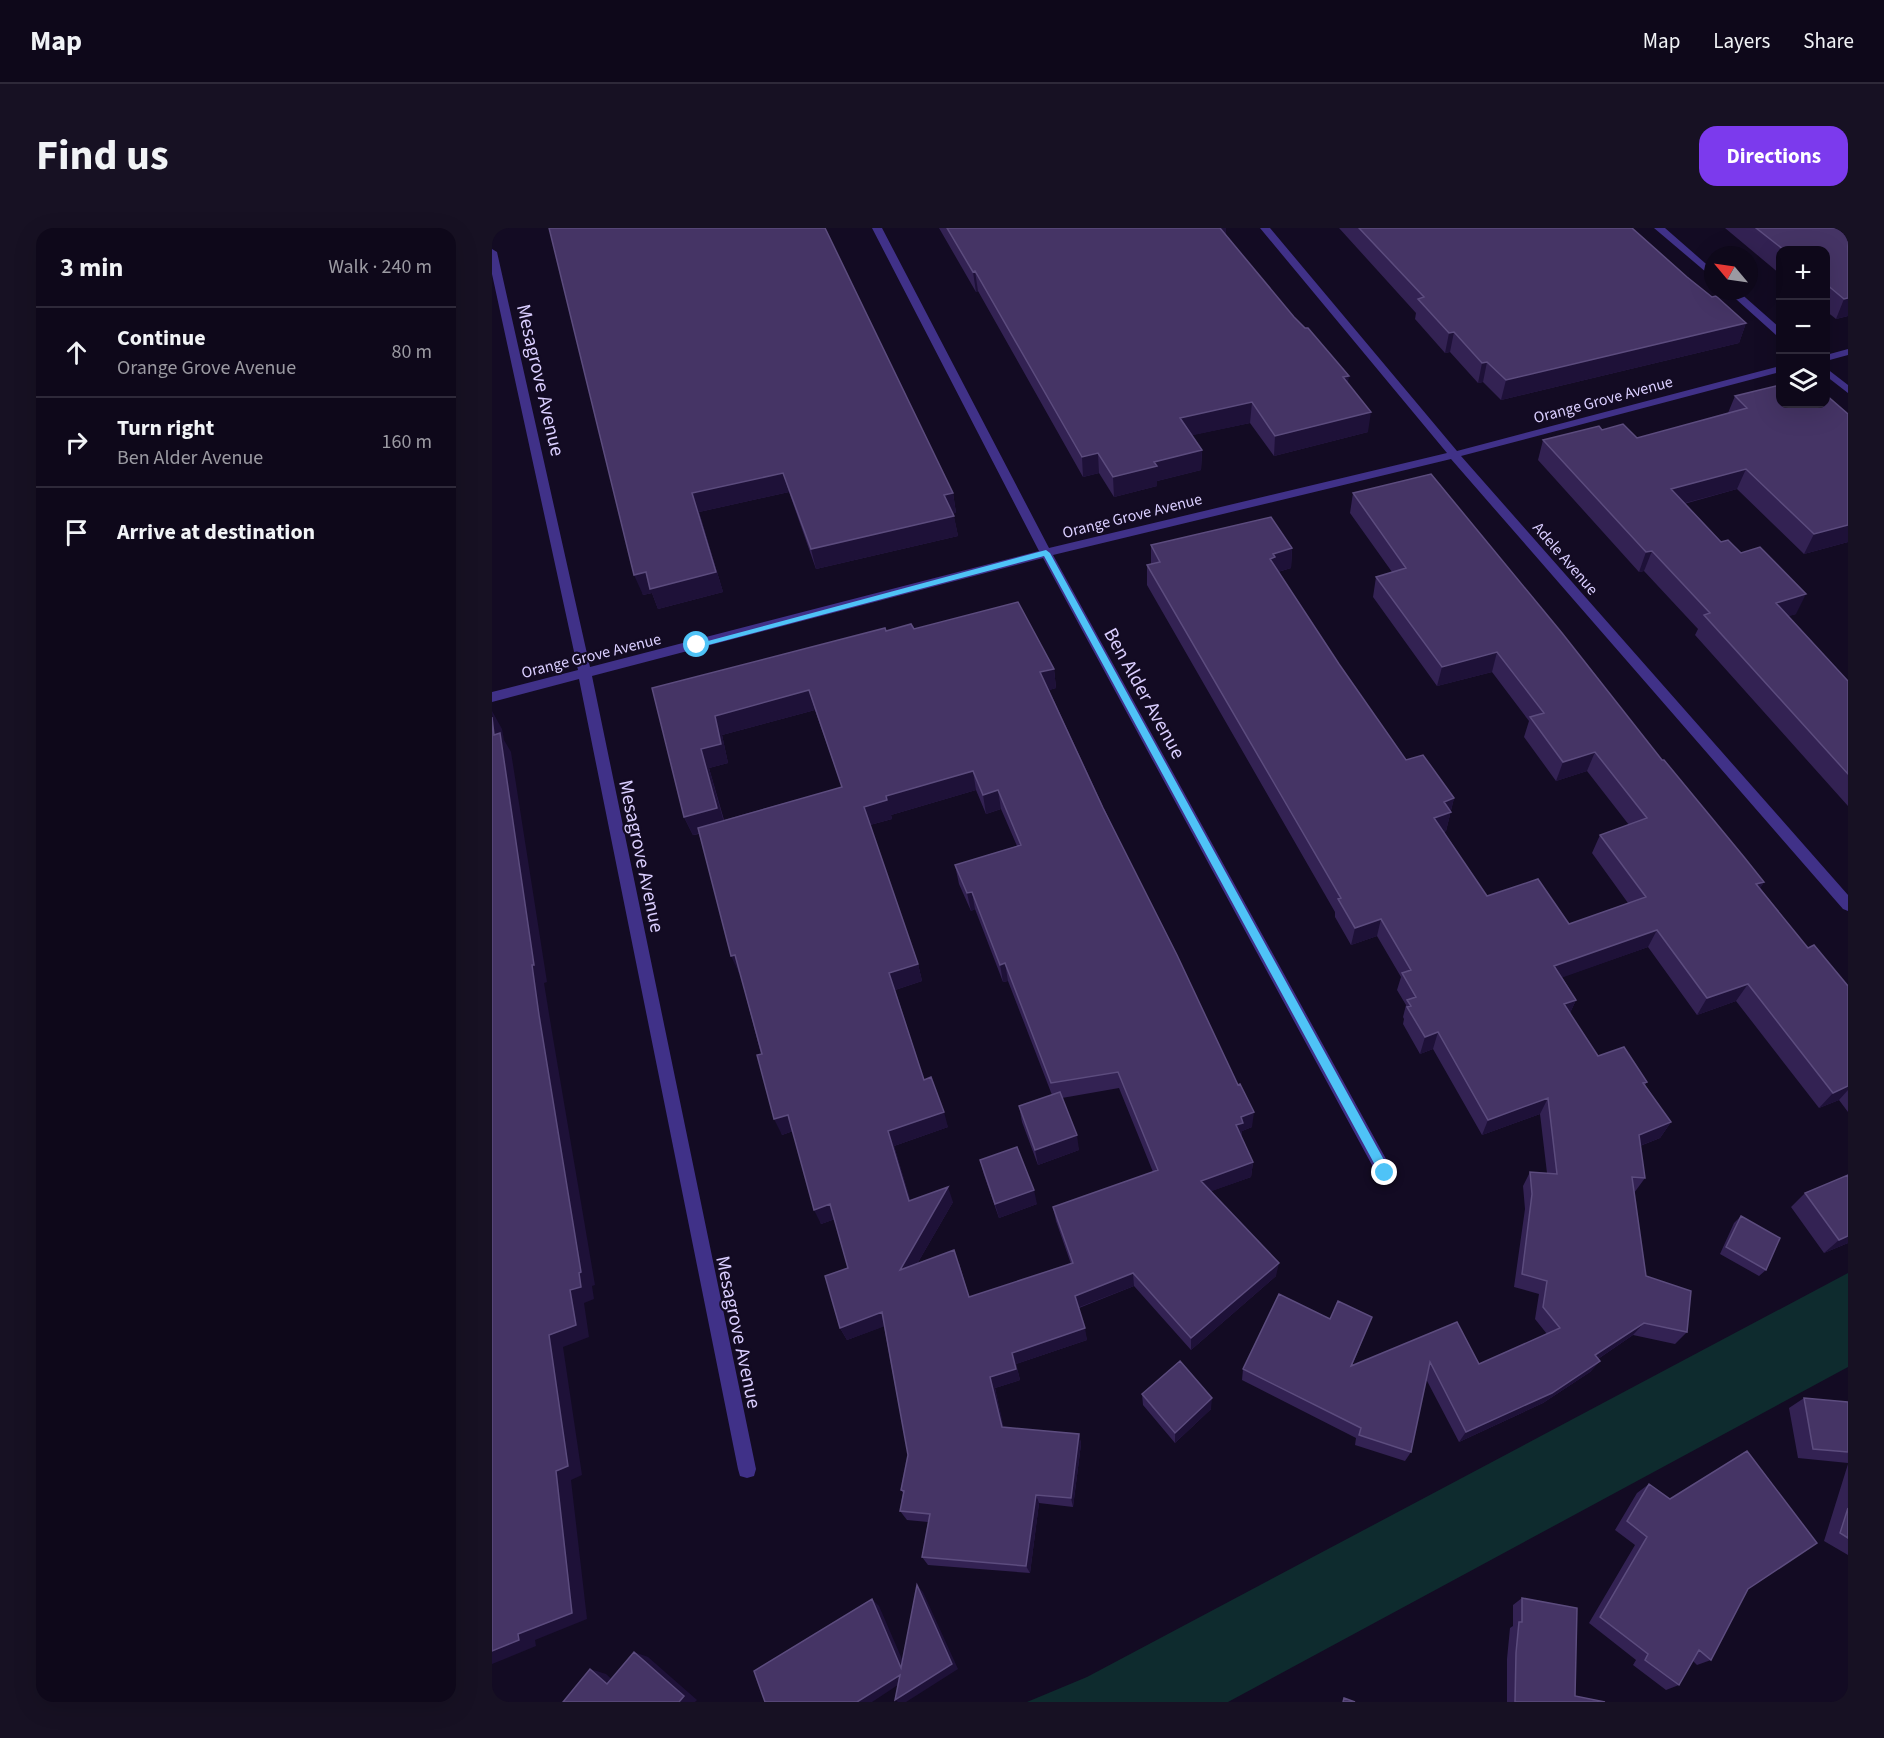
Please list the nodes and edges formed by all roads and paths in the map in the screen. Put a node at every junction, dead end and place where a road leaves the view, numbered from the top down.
1 (877, 228) edge
2 (1265, 228) edge
3 (1659, 228) edge
4 (492, 252) edge
5 (1704, 267) edge
6 (1742, 300) edge
7 (1776, 330) edge
8 (1848, 352) edge
9 (1830, 357) edge
10 (1776, 370) edge
11 (1830, 374) edge
12 (1848, 390) edge
13 (1454, 455) junction
14 (1046, 553) junction
15 (585, 675) junction
16 (492, 698) edge
17 (1848, 905) edge
18 (1385, 1173) dead end
19 (747, 1469) dead end

1 - 14 street, Ben Alder Avenue
2 - 13 street, Adele Avenue
3 - 5 street
4 - 15 street, Mesagrove Avenue
6 - 7 street
8 - 9 street
10 - 13 street, Orange Grove Avenue
11 - 12 street
13 - 14 street, Orange Grove Avenue
13 - 17 street, Adele Avenue
14 - 15 street, Orange Grove Avenue
14 - 18 street, Ben Alder Avenue
15 - 16 street, Orange Grove Avenue
15 - 19 street, Mesagrove Avenue

